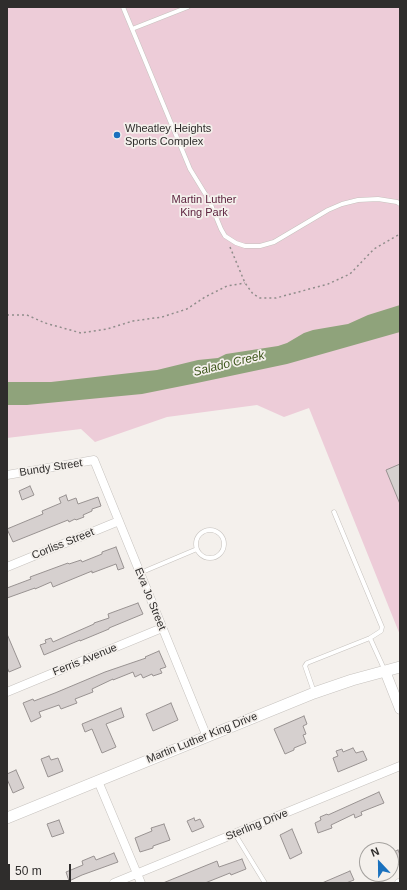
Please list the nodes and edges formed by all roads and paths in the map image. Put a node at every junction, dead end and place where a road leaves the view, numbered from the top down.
1 (123, 7) edge
2 (188, 7) edge
3 (132, 29) junction
4 (400, 204) edge
5 (400, 234) edge
6 (225, 236) junction
7 (244, 283) junction
8 (7, 315) edge
9 (94, 460) joint
10 (7, 475) edge
11 (334, 512) dead end
12 (119, 521) junction
13 (197, 549) junction
14 (7, 567) edge
15 (140, 573) junction
16 (162, 628) junction
17 (370, 638) junction
18 (400, 667) edge
19 (385, 671) junction
20 (7, 692) edge
21 (314, 692) junction
22 (400, 709) edge
23 (207, 737) junction
24 (400, 766) edge
25 (98, 780) junction
26 (7, 818) edge
27 (235, 834) junction
28 (137, 874) junction
29 (114, 883) edge
30 (141, 883) edge
31 (265, 883) edge

1 - 3 lane
2 - 3 lane
3 - 6 lane
4 - 6 lane
5 - 7 path
6 - 7 path
7 - 8 path
9 - 10 street, Bundy Street
9 - 12 street, Eva Jo Street
11 - 17 lane
12 - 14 street, Corliss Street
12 - 15 street, Eva Jo Street
13 - 13 lane
13 - 15 lane
15 - 16 street, Eva Jo Street
16 - 20 street, Ferris Avenue
16 - 23 street, Eva Jo Street
17 - 19 lane
17 - 21 lane
18 - 19 main road, Martin Luther King Drive
19 - 21 main road, Martin Luther King Drive
19 - 22 street
21 - 23 main road, Martin Luther King Drive
23 - 25 main road, Martin Luther King Drive
24 - 27 street, Sterling Drive
25 - 26 main road, Martin Luther King Drive
25 - 28 street
27 - 28 street, Sterling Drive
27 - 31 lane
28 - 29 street, Sterling Drive
28 - 30 street

